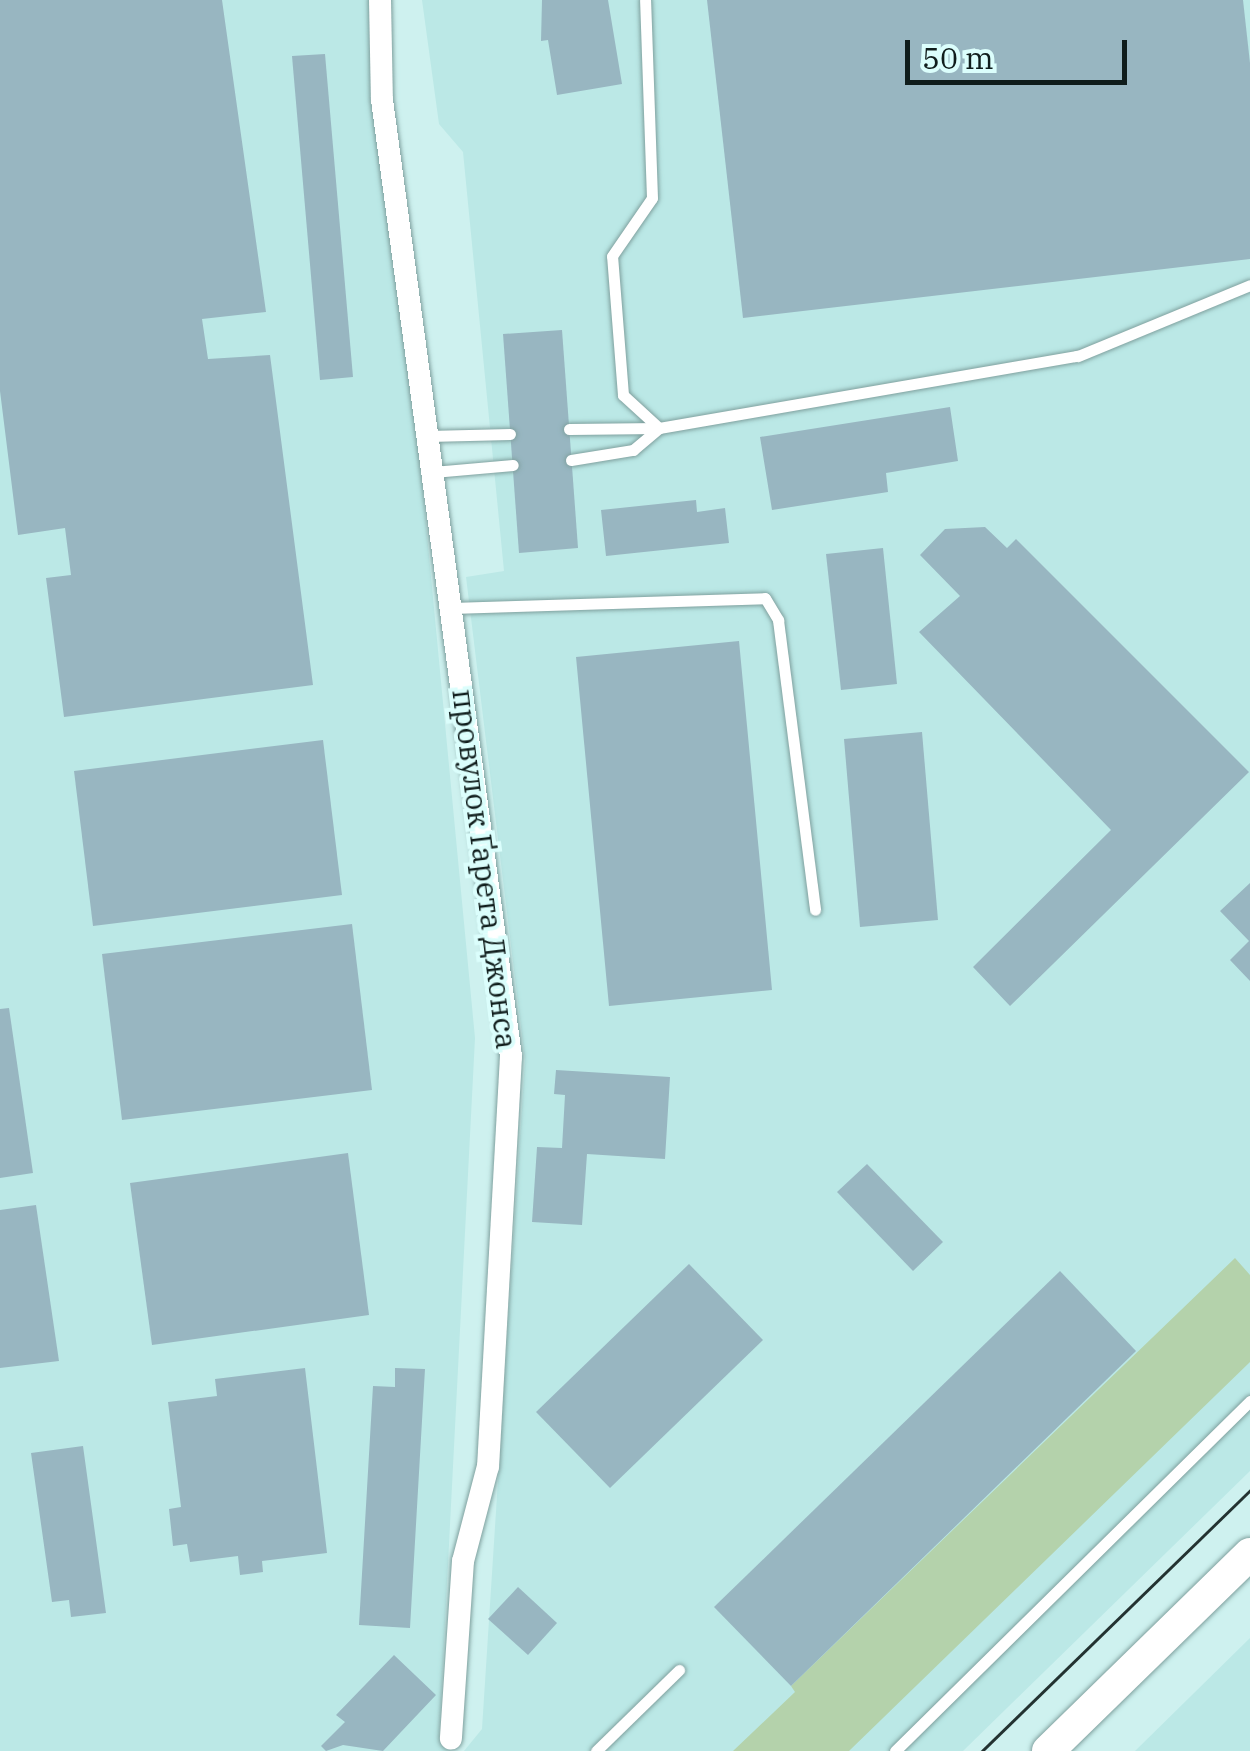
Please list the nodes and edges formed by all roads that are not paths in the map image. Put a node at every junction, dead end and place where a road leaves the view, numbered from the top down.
1 (380, 0) edge
2 (645, 0) edge
3 (1250, 285) edge
4 (659, 428) junction
5 (569, 429) dead end
6 (510, 434) dead end
7 (428, 436) junction
8 (572, 460) dead end
9 (512, 465) dead end
10 (432, 472) junction
11 (451, 608) junction
12 (814, 910) dead end
13 (1250, 1401) edge
14 (1250, 1554) edge
15 (679, 1670) dead end
16 (457, 1745) edge
17 (596, 1751) edge
18 (895, 1751) edge
19 (1048, 1751) edge

1 - 7 street, провулок Ґарета Джонса
2 - 4 lane
3 - 4 lane
4 - 5 lane
4 - 8 lane
6 - 7 lane
7 - 10 street, провулок Ґарета Джонса
9 - 10 lane
10 - 11 street, провулок Ґарета Джонса
11 - 12 lane
11 - 16 street, провулок Ґарета Джонса
13 - 18 lane
14 - 19 main road
15 - 17 lane

